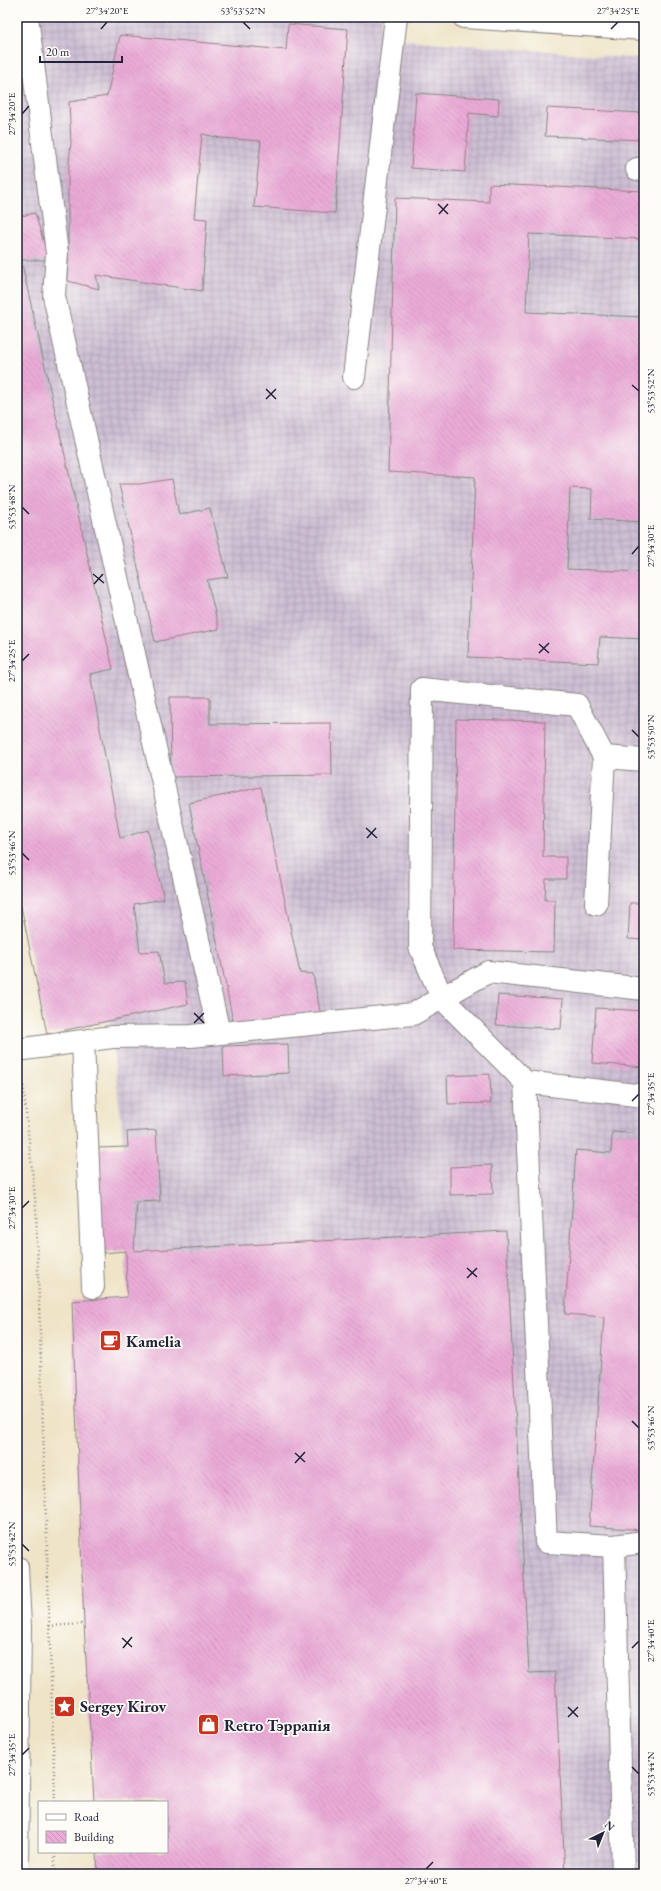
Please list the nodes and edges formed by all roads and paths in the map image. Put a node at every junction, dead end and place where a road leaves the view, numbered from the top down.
1 (27, 17) edge
2 (396, 17) edge
3 (464, 17) edge
4 (644, 29) edge
5 (354, 377) dead end
6 (604, 756) junction
7 (644, 760) edge
8 (596, 904) dead end
9 (644, 989) edge
10 (442, 998) junction
11 (219, 1033) junction
12 (83, 1041) junction
13 (18, 1049) edge
14 (526, 1082) junction
15 (644, 1096) edge
16 (93, 1287) dead end
17 (644, 1542) edge
18 (614, 1546) junction
19 (17, 1567) edge
20 (18, 1614) edge
21 (84, 1624) dead end
22 (50, 1626) junction
23 (18, 1792) edge
24 (55, 1801) edge
25 (55, 1853) edge
26 (17, 1867) edge
27 (55, 1874) edge
28 (623, 1874) edge

1 - 11 street
2 - 5 street
3 - 4 street
6 - 7 street
6 - 8 street
6 - 10 street
9 - 10 street
10 - 11 street
10 - 14 street
11 - 12 street
12 - 13 street
12 - 16 street
13 - 22 path
14 - 15 street
14 - 18 street
17 - 18 street
18 - 28 street
19 - 20 street
20 - 22 path
20 - 23 street
21 - 22 path
22 - 24 path
23 - 26 street
25 - 27 path

